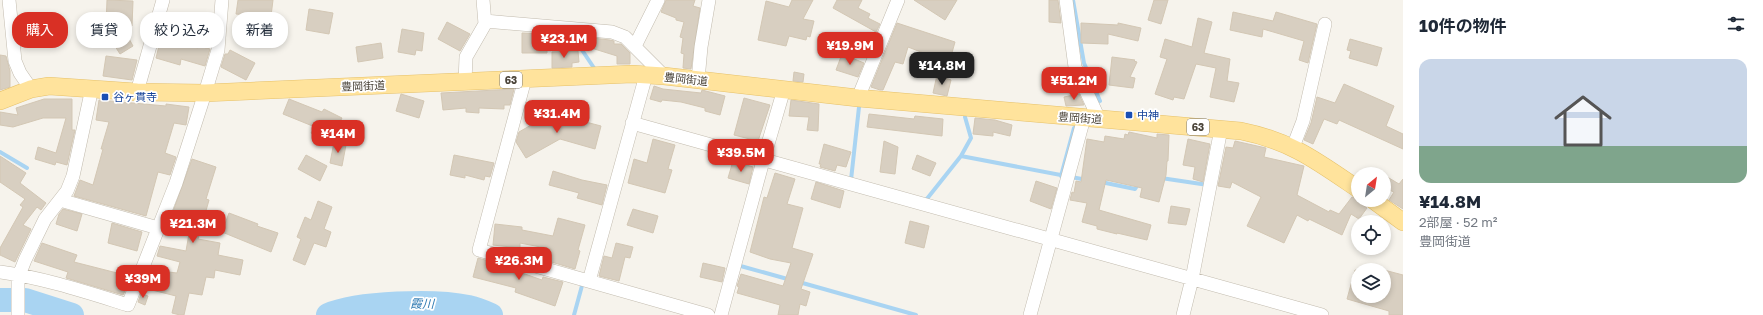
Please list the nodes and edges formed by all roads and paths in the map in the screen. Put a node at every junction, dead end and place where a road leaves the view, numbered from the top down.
1 (8, 0) edge
2 (163, 0) edge
3 (222, 0) edge
4 (483, 0) edge
5 (658, 0) edge
6 (709, 0) edge
7 (898, 0) edge
8 (1066, 0) edge
9 (485, 21) junction
10 (1325, 24) dead end
11 (635, 46) junction
12 (646, 75) junction
13 (664, 76) junction
14 (525, 79) junction
15 (698, 80) junction
16 (465, 82) junction
17 (92, 88) junction
18 (31, 89) junction
19 (784, 89) junction
20 (137, 92) junction
21 (205, 93) junction
22 (858, 98) junction
23 (0, 101) edge
24 (1092, 119) junction
25 (632, 123) junction
26 (1221, 129) junction
27 (1293, 147) junction
28 (763, 161) junction
29 (1351, 184) edge
30 (60, 200) junction
31 (1383, 207) edge
32 (1403, 222) edge
33 (158, 228) junction
34 (1050, 240) junction
35 (0, 272) edge
36 (19, 276) junction
37 (1192, 279) junction
38 (589, 281) junction
39 (18, 315) edge
40 (708, 315) edge
41 (722, 315) edge
42 (1030, 315) edge
43 (1183, 315) edge
44 (1322, 315) edge

1 - 18 street
2 - 20 street
3 - 21 street
4 - 9 street
5 - 11 street
6 - 15 street
7 - 22 street
8 - 24 street
9 - 11 street
9 - 16 street
10 - 27 street
11 - 13 street
12 - 13 main road, 豊岡街道 / 63
12 - 14 main road, 豊岡街道 / 63
12 - 25 street
13 - 15 main road, 豊岡街道 / 63
14 - 16 main road, 豊岡街道 / 63
14 - 38 street
15 - 19 main road, 豊岡街道 / 63
16 - 21 main road, 豊岡街道 / 63
17 - 18 main road, 豊岡街道 / 63
17 - 20 main road, 豊岡街道 / 63
17 - 30 street
18 - 23 main road, 豊岡街道 / 63
19 - 22 main road, 豊岡街道 / 63
19 - 28 street
20 - 21 main road, 豊岡街道 / 63
21 - 33 street
22 - 24 main road, 豊岡街道 / 63
24 - 26 main road, 豊岡街道 / 63
24 - 34 street
25 - 28 street
25 - 38 street
26 - 27 main road, 豊岡街道 / 63
26 - 37 street
27 - 29 main road, 豊岡街道 / 63
28 - 34 street
28 - 41 street
30 - 33 street
30 - 36 street
31 - 32 main road
33 - 36 street
34 - 37 street
34 - 42 street
35 - 36 street
36 - 39 street
37 - 43 street
37 - 44 street
38 - 40 street

